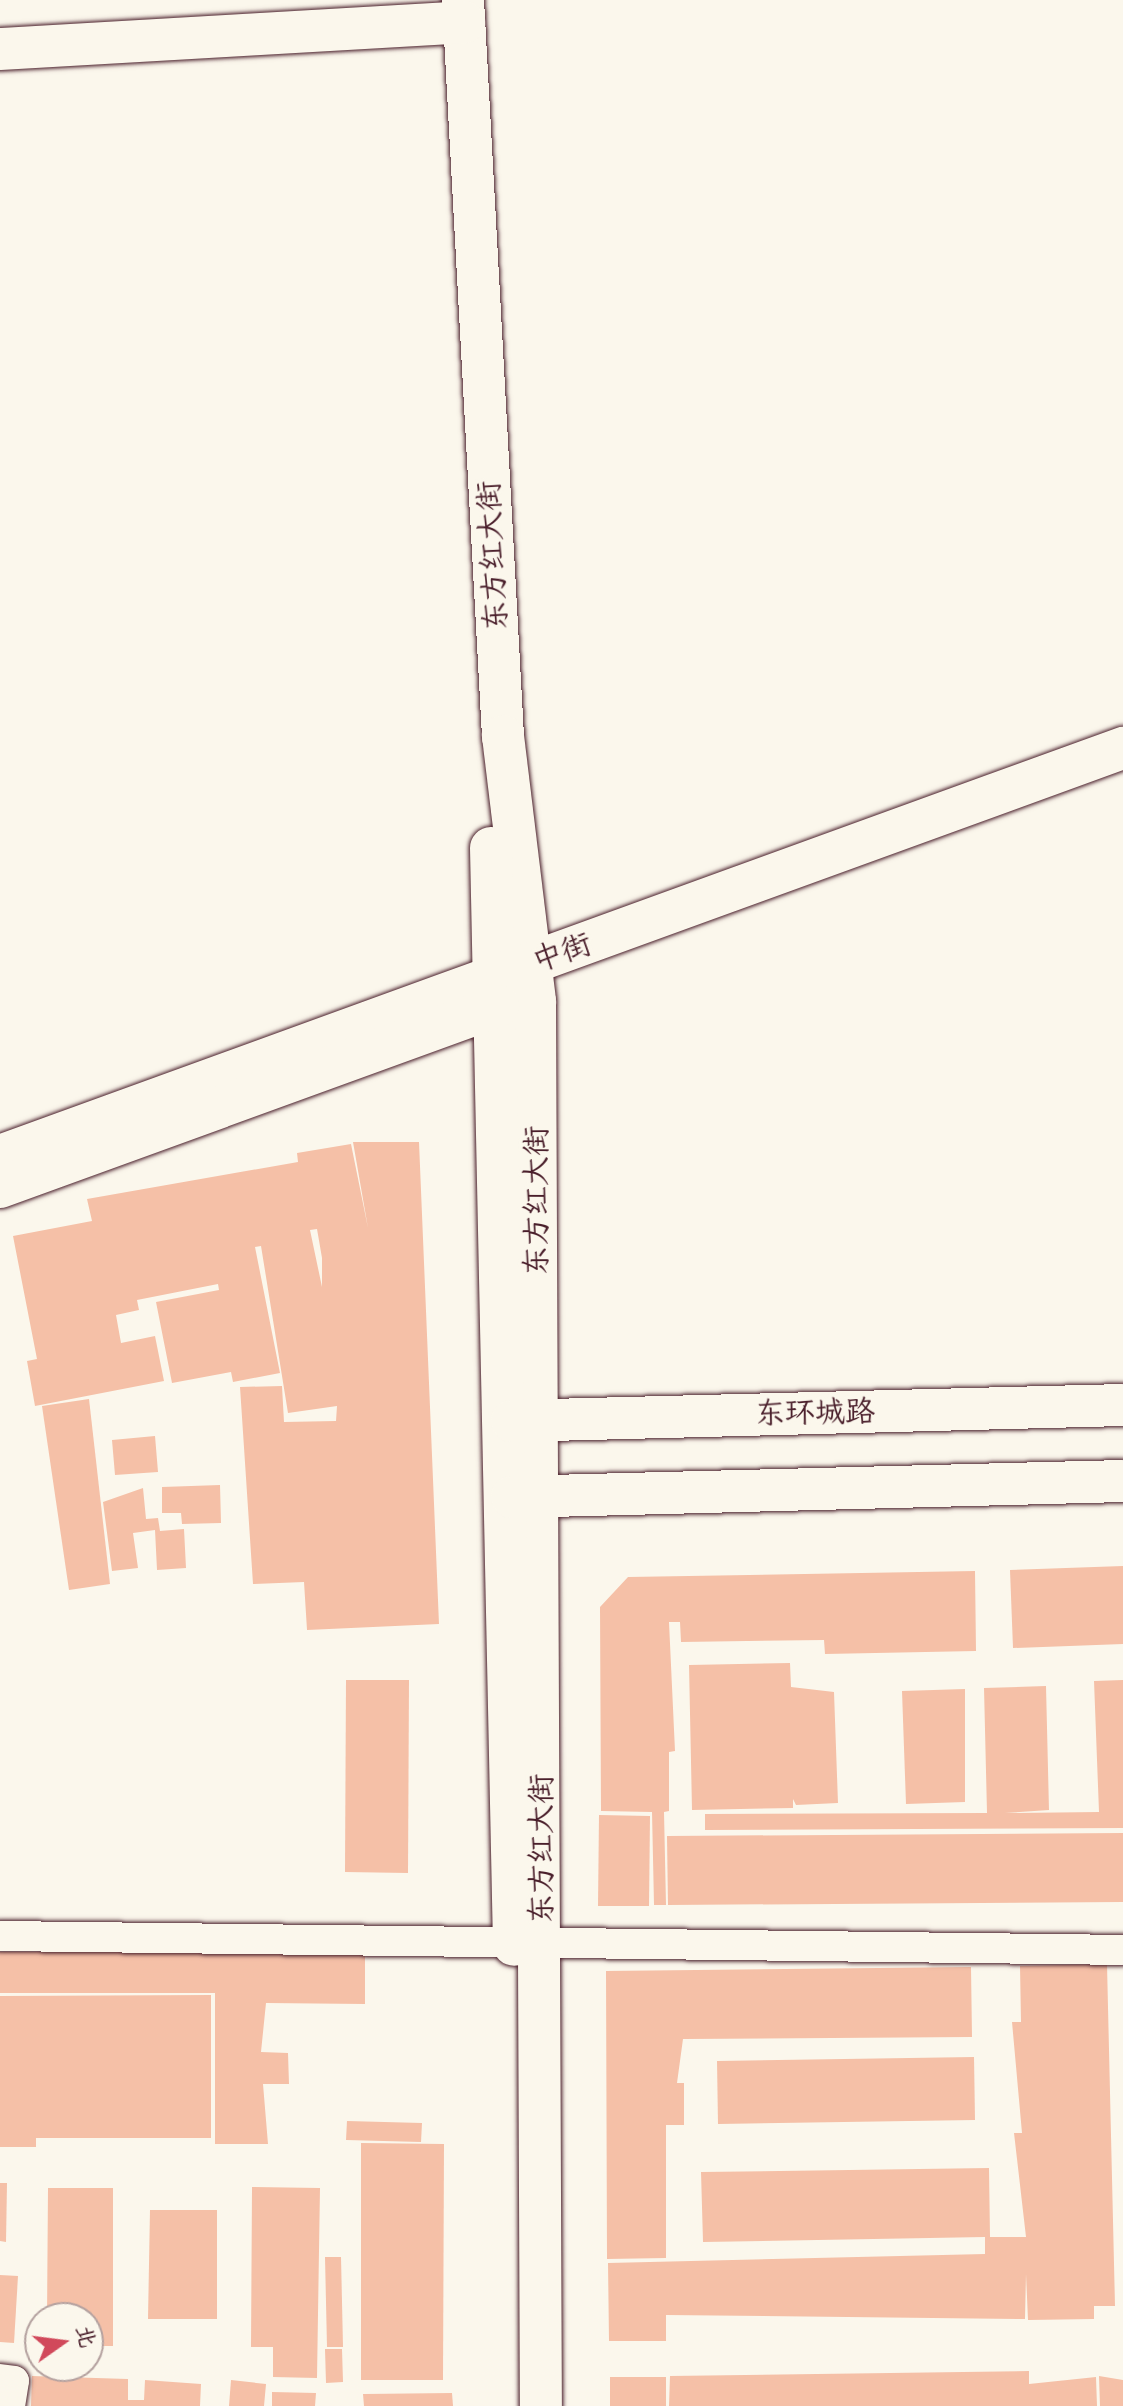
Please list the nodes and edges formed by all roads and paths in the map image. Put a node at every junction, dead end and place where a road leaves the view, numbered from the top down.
1 (454, 12) edge
2 (0, 49) edge
3 (1123, 748) edge
4 (509, 982) junction
5 (0, 1156) edge
6 (0, 1187) edge
7 (1123, 1405) edge
8 (522, 1420) junction
9 (1123, 1481) edge
10 (523, 1496) junction
11 (0, 1936) edge
12 (528, 1943) junction
13 (1123, 1950) edge
14 (0, 2379) edge
15 (10, 2406) edge
16 (512, 2406) edge
17 (541, 2406) edge

1 - 2 main road
1 - 4 main road, 东方红大街
3 - 4 main road, 中街
4 - 5 main road, 中街
4 - 6 main road, 中街
4 - 8 main road, 东方红大街
7 - 8 main road, 东环城路
8 - 10 main road, 东方红大街
9 - 10 main road
10 - 12 main road, 东方红大街
11 - 12 street
12 - 13 street
12 - 16 main road, 东方红大街
12 - 17 main road, 东方红大街
14 - 15 street

